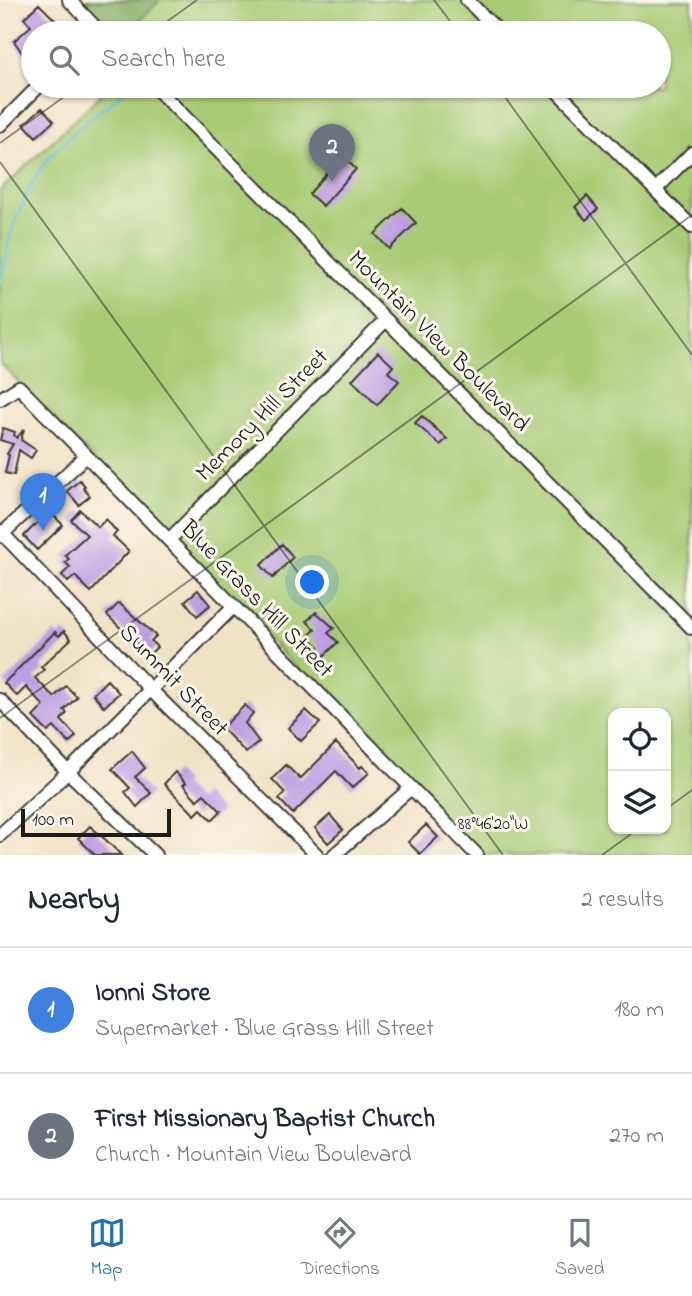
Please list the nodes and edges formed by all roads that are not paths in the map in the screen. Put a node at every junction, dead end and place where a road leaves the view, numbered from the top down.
1 (69, 0) edge
2 (467, 0) edge
3 (87, 21) edge
4 (488, 21) edge
5 (28, 98) edge
6 (165, 98) edge
7 (564, 98) edge
8 (0, 125) edge
9 (692, 153) edge
10 (655, 190) junction
11 (692, 227) edge
12 (386, 320) junction
13 (0, 399) edge
14 (86, 456) junction
15 (1, 534) edge
16 (169, 540) junction
17 (233, 607) junction
18 (692, 628) edge
19 (151, 690) junction
20 (0, 701) edge
21 (68, 772) junction
22 (411, 788) junction
23 (0, 835) edge
24 (155, 855) edge
25 (317, 855) edge
26 (334, 855) edge
27 (477, 855) edge

1 - 3 street
2 - 4 street
5 - 8 street
6 - 12 street, Mountain View Boulevard
7 - 10 street
9 - 10 street
10 - 11 street
12 - 16 street, Memory Hill Street
12 - 18 street, Mountain View Boulevard
13 - 14 street, Blue Grass Hill Street
14 - 15 street
14 - 16 street, Blue Grass Hill Street
15 - 19 street, Summit Street
16 - 17 street, Blue Grass Hill Street
17 - 19 street
17 - 22 street, Blue Grass Hill Street
19 - 21 street
19 - 25 street, Summit Street
20 - 21 street
21 - 23 street
21 - 24 street
22 - 26 street
22 - 27 street, Blue Grass Hill Street

